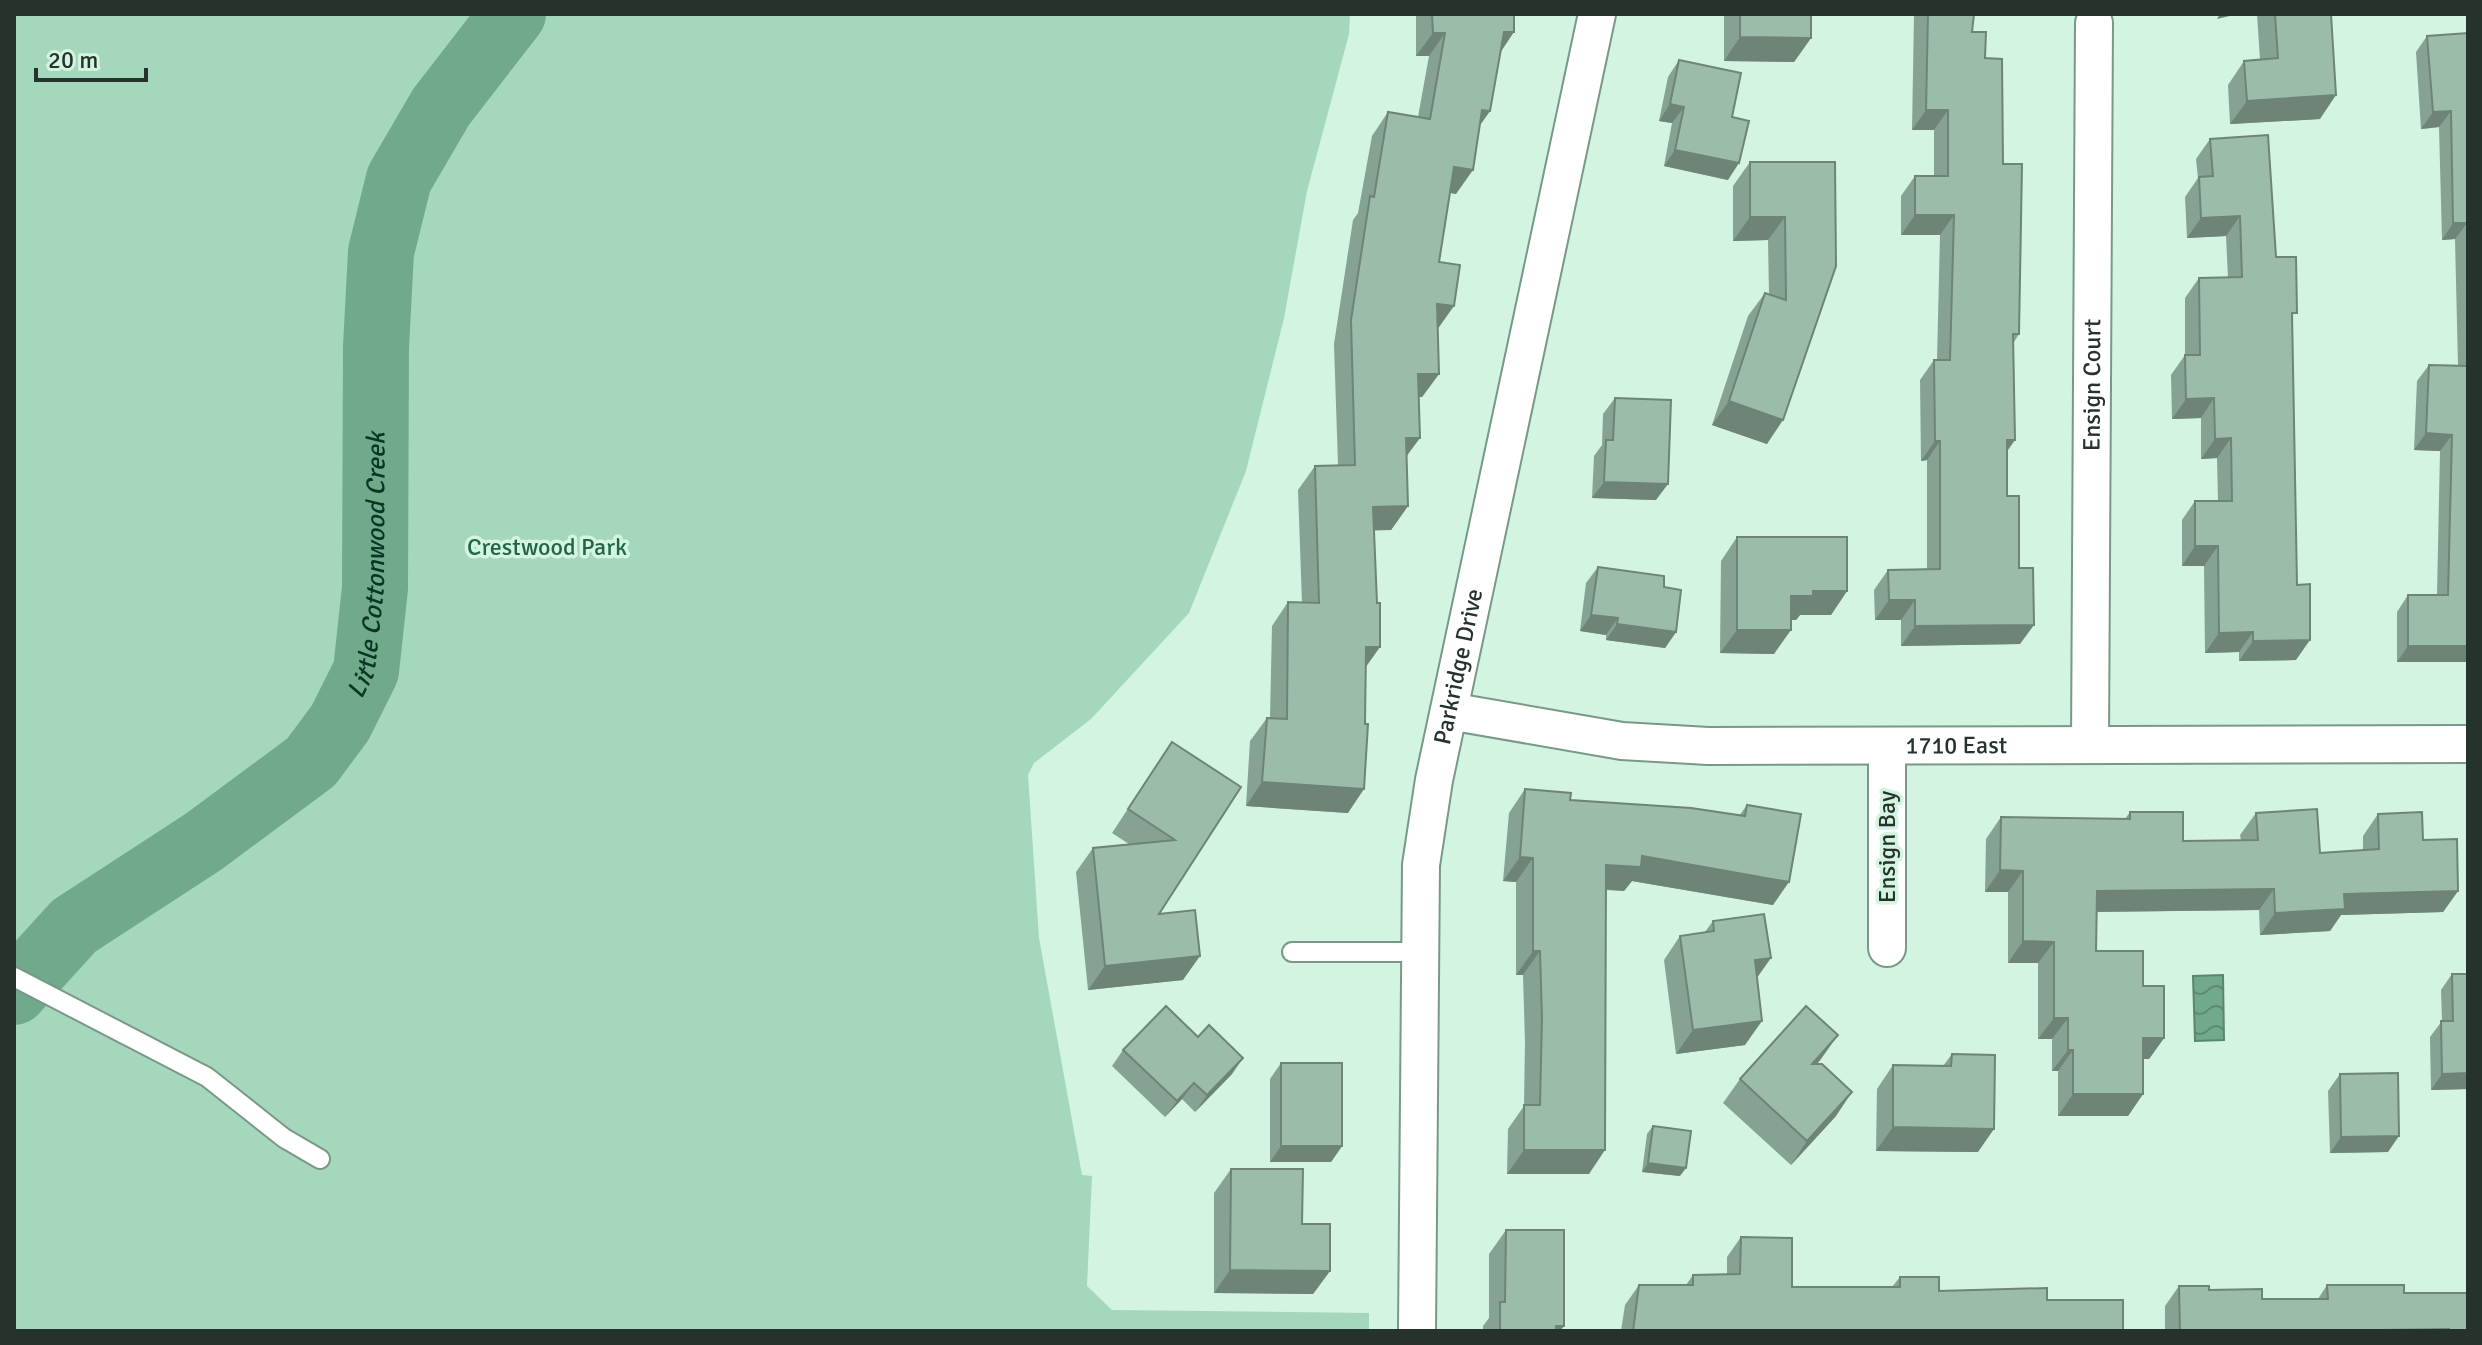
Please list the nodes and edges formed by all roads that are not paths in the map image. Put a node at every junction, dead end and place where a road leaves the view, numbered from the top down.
1 (1597, 14) edge
2 (2094, 23) dead end
3 (1449, 711) junction
4 (2468, 744) edge
5 (2090, 745) junction
6 (1887, 746) junction
7 (1887, 948) dead end
8 (1292, 952) dead end
9 (1419, 952) junction
10 (14, 977) edge
11 (320, 1159) dead end
12 (1417, 1331) edge

1 - 3 street, Parkridge Drive
2 - 5 street, Ensign Court
3 - 6 street, 1710 East
3 - 9 street, Parkridge Drive
4 - 5 street, 1710 East
5 - 6 street, 1710 East
6 - 7 street, Ensign Bay
8 - 9 lane
9 - 12 street, Parkridge Drive
10 - 11 lane

